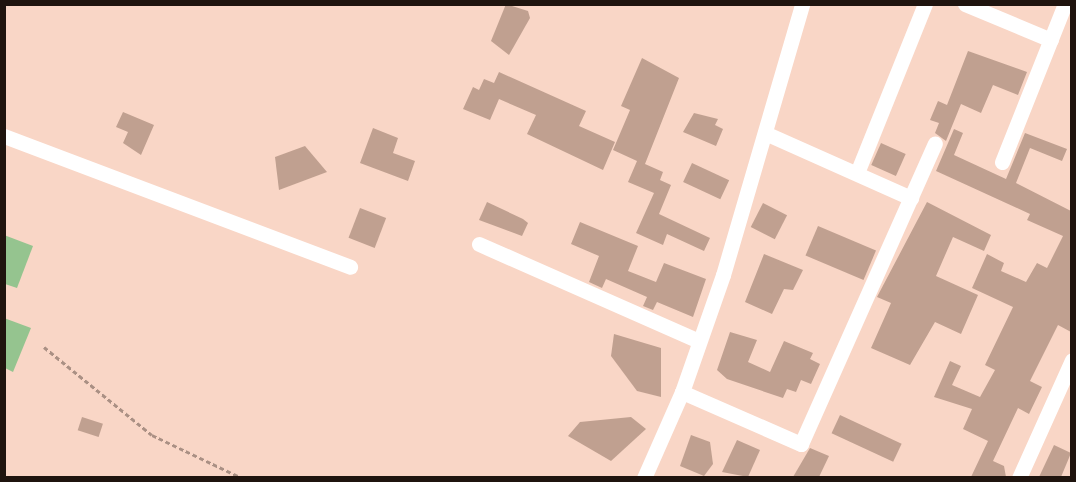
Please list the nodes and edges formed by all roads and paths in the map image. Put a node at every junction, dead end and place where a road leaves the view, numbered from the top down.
1 (802, 4) edge
2 (925, 4) edge
3 (965, 4) edge
4 (1065, 4) edge
5 (1051, 40) junction
6 (765, 133) junction
7 (4, 136) edge
8 (935, 143) dead end
9 (1002, 162) dead end
10 (857, 173) junction
11 (911, 198) junction
12 (479, 244) dead end
13 (350, 267) dead end
14 (699, 341) junction
15 (44, 347) dead end
16 (1071, 360) edge
17 (682, 392) junction
18 (242, 477) edge
19 (644, 477) edge
20 (1019, 477) edge

1 - 6 street
2 - 10 street
3 - 5 street
4 - 5 street
5 - 9 street
6 - 10 street
6 - 14 street
7 - 13 street
8 - 11 street
10 - 11 street
11 - 17 street
12 - 14 street
14 - 17 street
15 - 18 path
16 - 20 street
17 - 19 street

